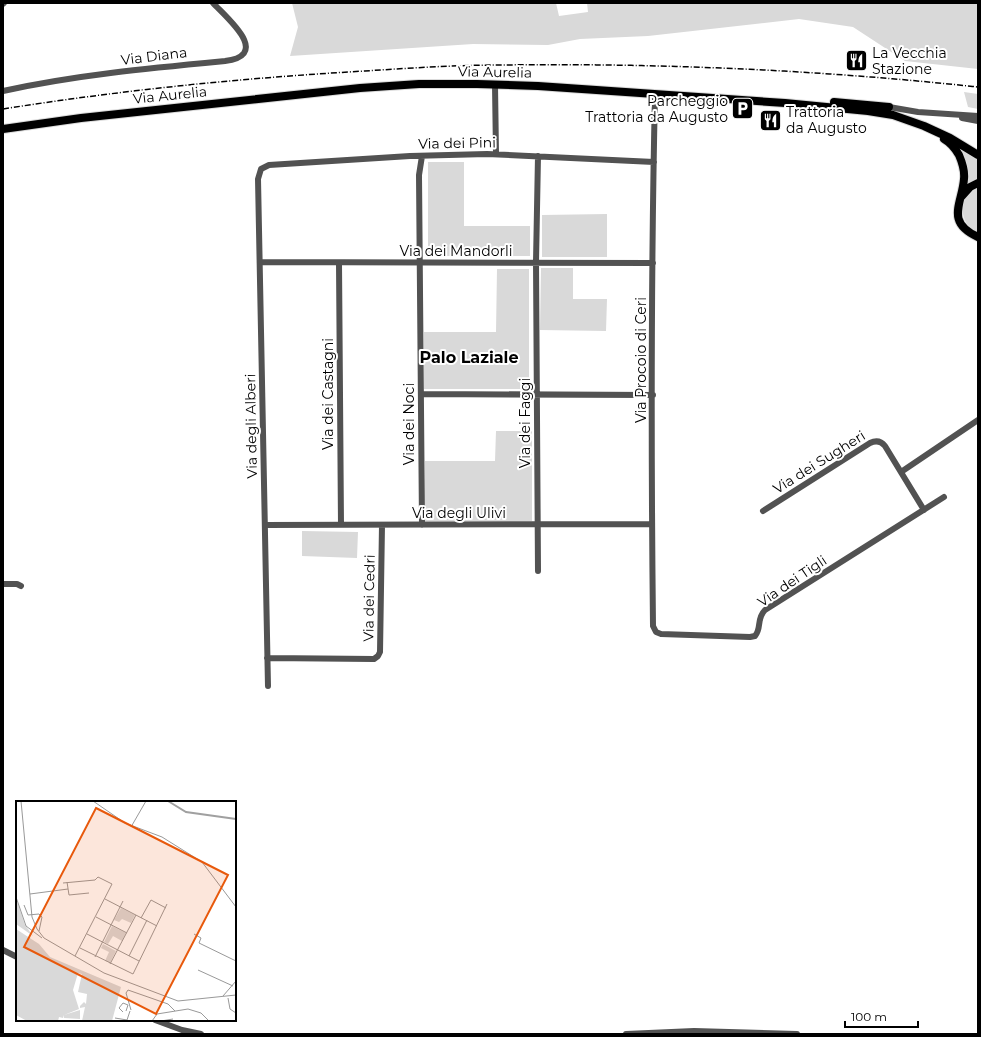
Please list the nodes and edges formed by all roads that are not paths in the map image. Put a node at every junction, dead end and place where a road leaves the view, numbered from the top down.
1 (213, 3) edge
2 (495, 85) junction
3 (3, 90) edge
4 (655, 94) junction
5 (785, 103) junction
6 (889, 107) joint
7 (945, 114) junction
8 (978, 116) edge
9 (902, 118) junction
10 (978, 121) edge
11 (3, 129) edge
12 (496, 154) junction
13 (978, 155) edge
14 (422, 156) junction
15 (538, 156) junction
16 (654, 162) junction
17 (262, 167) joint
18 (978, 183) edge
19 (959, 199) junction
20 (978, 237) edge
21 (260, 262) junction
22 (536, 262) junction
23 (339, 263) junction
24 (420, 263) junction
25 (653, 263) junction
26 (421, 394) junction
27 (537, 394) junction
28 (653, 395) junction
29 (978, 420) edge
30 (901, 472) junction
31 (944, 497) dead end
32 (924, 510) junction
33 (763, 511) dead end
34 (652, 524) junction
35 (265, 525) junction
36 (341, 525) junction
37 (382, 525) junction
38 (422, 525) junction
39 (537, 525) junction
40 (538, 571) dead end
41 (3, 584) edge
42 (21, 586) dead end
43 (653, 626) joint
44 (267, 658) junction
45 (268, 686) dead end
46 (3, 950) edge
47 (16, 956) edge
48 (158, 1021) edge
49 (716, 1032) edge
50 (201, 1034) edge
51 (626, 1034) edge
52 (797, 1034) edge

1 - 3 street, Via Diana
2 - 4 main road, Via Aurelia
2 - 11 main road, Via Aurelia
2 - 12 street
4 - 5 main road, Via Aurelia
4 - 16 street, Via Procoio di Ceri
5 - 6 main road
5 - 9 main road, Via Aurelia
6 - 7 street
7 - 8 street
7 - 10 street
9 - 13 main road, Via Aurelia
9 - 19 main road
12 - 14 street, Via dei Pini
12 - 15 street, Via dei Pini
14 - 17 street, Via dei Pini
14 - 24 street, Via dei Noci
15 - 16 street, Via dei Pini
15 - 22 street, Via dei Faggi
16 - 25 street, Via Procoio di Ceri
17 - 21 street, Via degli Alberi
18 - 19 main road
19 - 20 main road
21 - 23 street, Via dei Mandorli
21 - 35 street, Via degli Alberi
22 - 24 street, Via dei Mandorli
22 - 25 street, Via dei Mandorli
22 - 27 street, Via dei Faggi
23 - 24 street, Via dei Mandorli
23 - 36 street, Via dei Castagni
24 - 26 street, Via dei Noci
25 - 28 street, Via Procoio di Ceri
26 - 27 street
26 - 38 street, Via dei Noci
27 - 28 street
27 - 39 street, Via dei Faggi
28 - 34 street, Via Procoio di Ceri
29 - 30 street
30 - 32 street, Via dei Sugheri
30 - 33 street, Via dei Sugheri
31 - 32 street, Via dei Tigli
32 - 43 street, Via dei Tigli
34 - 39 street, Via degli Ulivi
34 - 43 street, Via Procoio di Ceri
35 - 36 street, Via degli Ulivi
35 - 44 street, Via degli Alberi
36 - 37 street, Via degli Ulivi
37 - 38 street, Via degli Ulivi
37 - 44 street, Via dei Cedri
38 - 39 street, Via degli Ulivi
39 - 40 street, Via dei Faggi
41 - 42 street
44 - 45 street, Via degli Alberi
46 - 47 street
48 - 50 street
49 - 51 street
49 - 52 street

